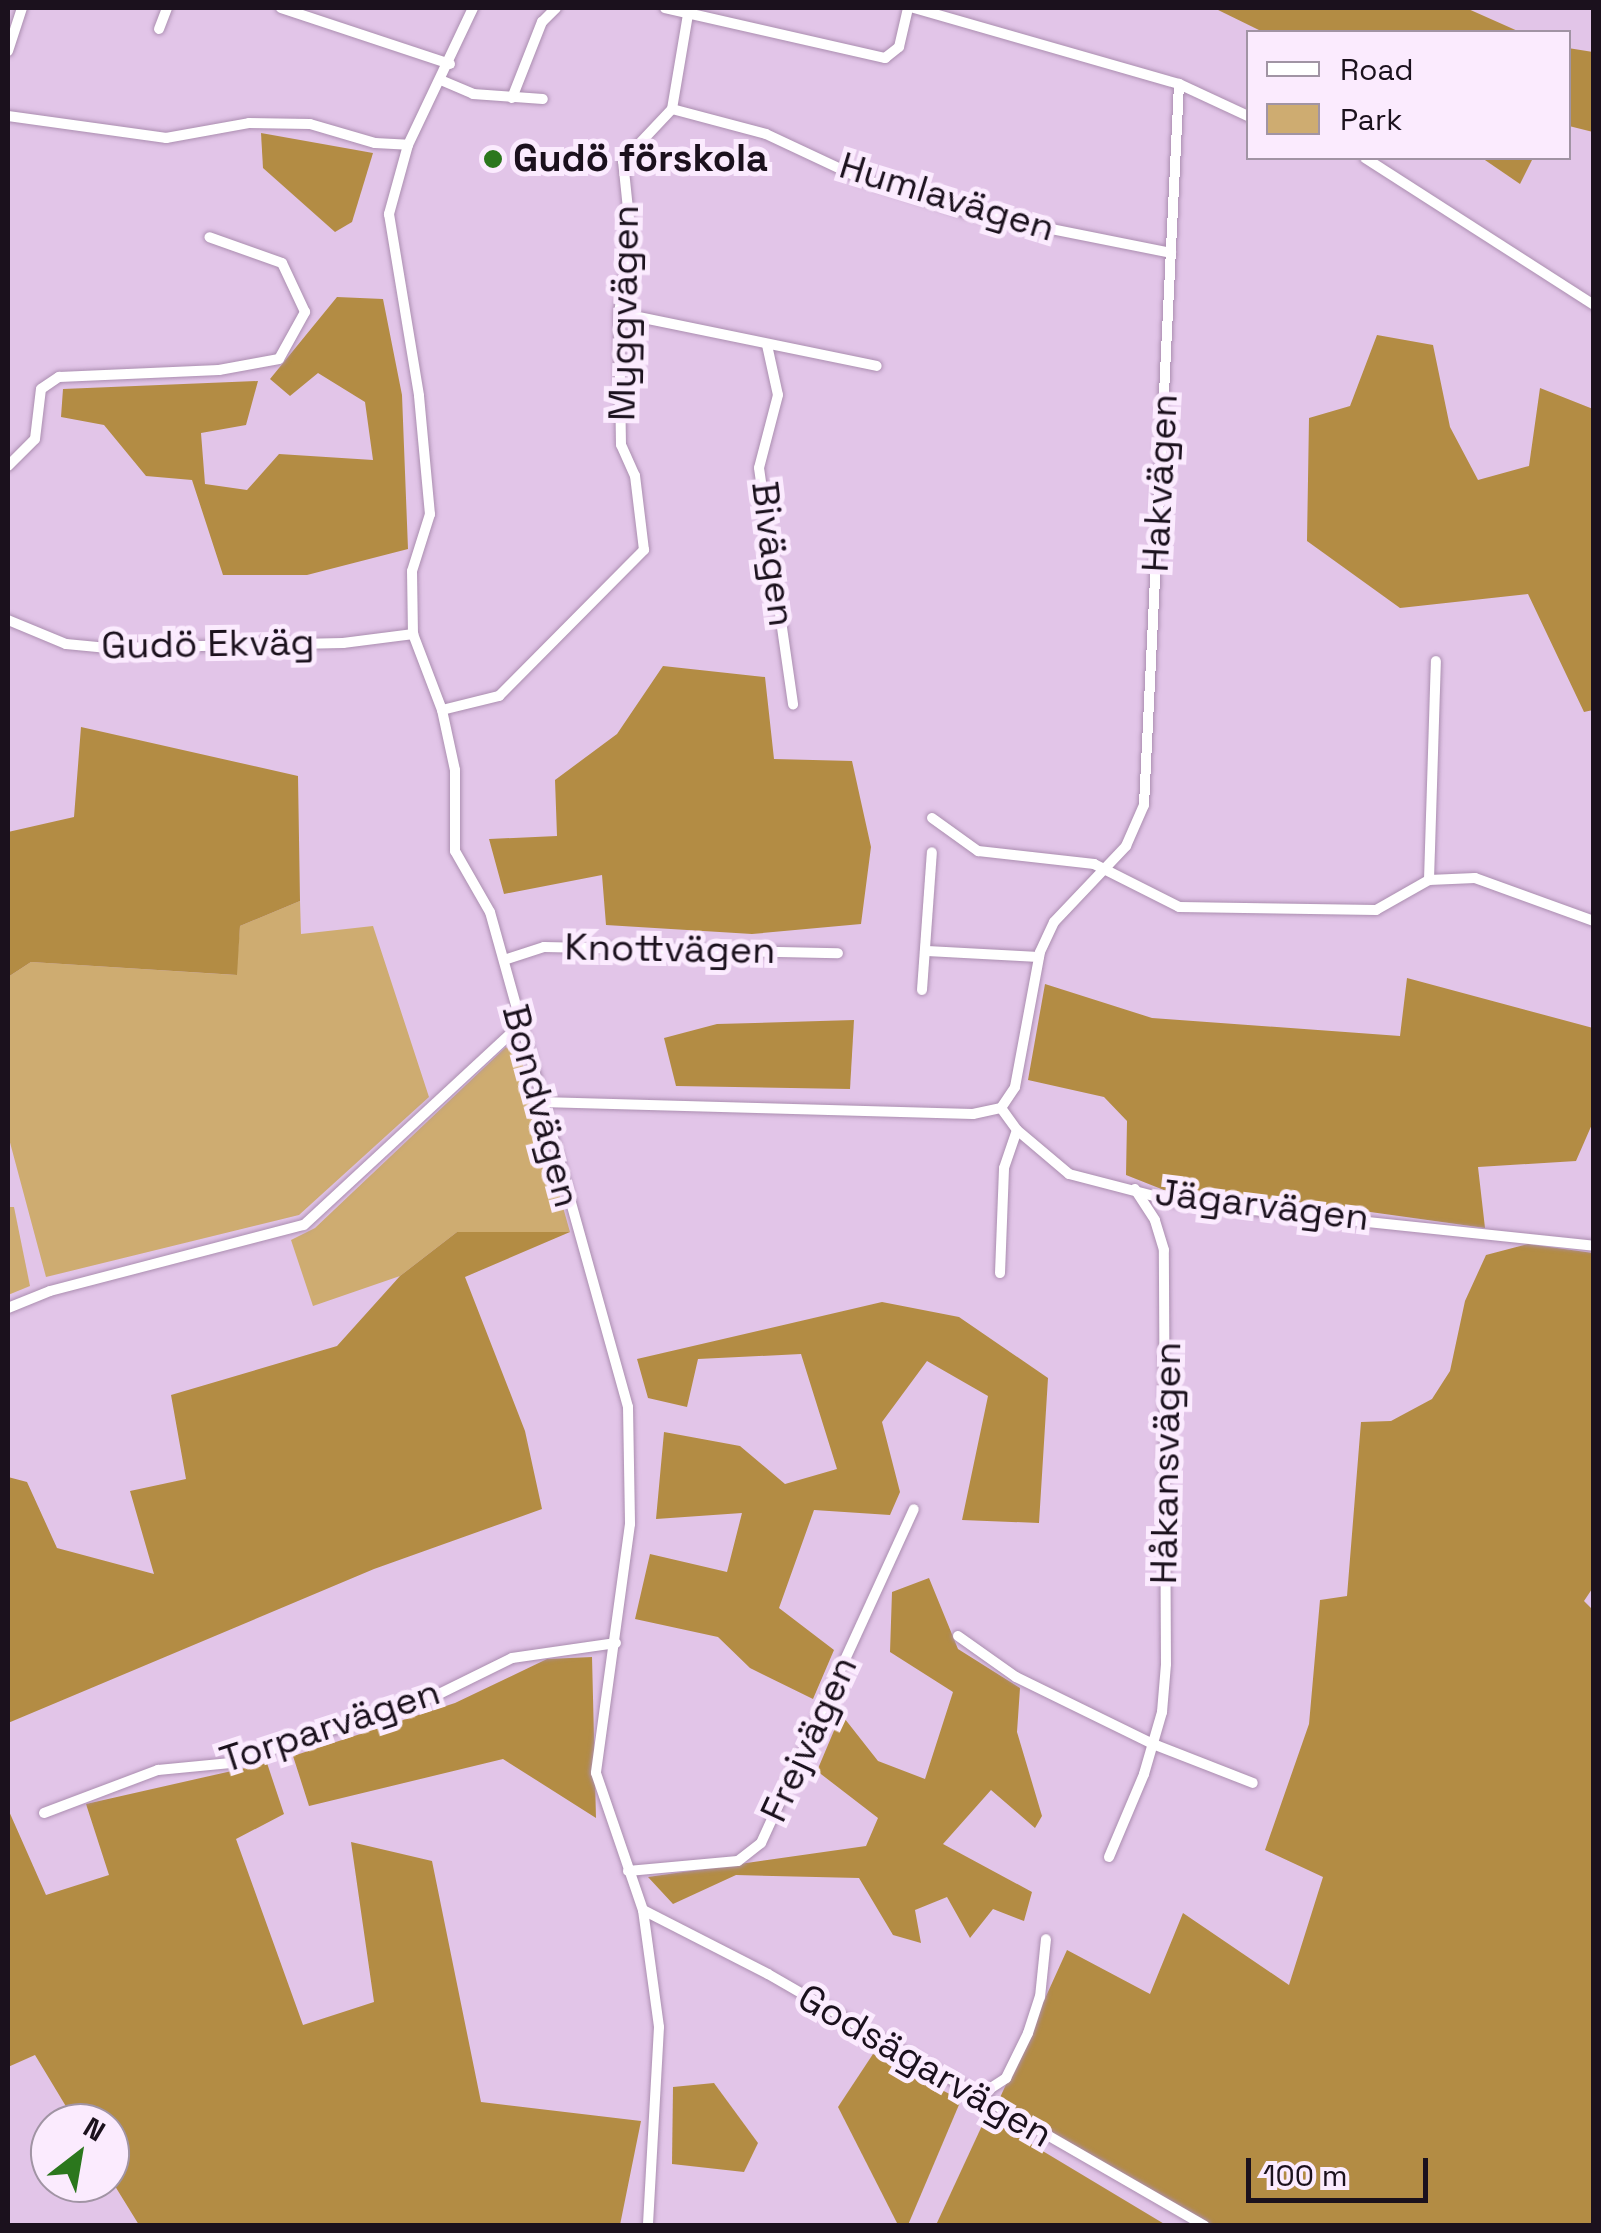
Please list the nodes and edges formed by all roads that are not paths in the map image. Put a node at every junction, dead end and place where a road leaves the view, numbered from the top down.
1 (22, 8) edge
2 (167, 8) edge
3 (281, 8) edge
4 (474, 8) edge
5 (556, 8) edge
6 (665, 8) edge
7 (911, 8) edge
8 (689, 10) edge
9 (160, 29) dead end
10 (8, 51) edge
11 (450, 64) junction
12 (443, 81) junction
13 (1180, 84) junction
14 (512, 98) junction
15 (543, 99) dead end
16 (672, 108) junction
17 (1246, 115) edge
18 (8, 116) edge
19 (408, 145) junction
20 (1368, 160) edge
21 (209, 237) dead end
22 (1170, 253) junction
23 (1594, 306) edge
24 (619, 312) junction
25 (768, 345) junction
26 (877, 366) dead end
27 (8, 466) edge
28 (8, 620) edge
29 (412, 634) junction
30 (1436, 660) dead end
31 (794, 705) dead end
32 (442, 710) junction
33 (932, 818) dead end
34 (932, 852) dead end
35 (1105, 869) junction
36 (1429, 880) junction
37 (1594, 921) edge
38 (927, 951) junction
39 (838, 953) dead end
40 (1039, 957) junction
41 (504, 960) junction
42 (922, 990) dead end
43 (519, 1026) junction
44 (541, 1102) junction
45 (1002, 1108) junction
46 (1017, 1130) junction
47 (1135, 1188) junction
48 (1594, 1246) edge
49 (1000, 1273) dead end
50 (8, 1308) edge
51 (914, 1509) dead end
52 (958, 1636) dead end
53 (616, 1643) junction
54 (1152, 1744) junction
55 (1253, 1783) dead end
56 (44, 1813) dead end
57 (1109, 1857) dead end
58 (628, 1871) junction
59 (643, 1910) junction
60 (1046, 1939) dead end
61 (977, 2097) junction
62 (648, 2226) edge
63 (1205, 2226) edge

1 - 10 street
2 - 9 street
3 - 11 street
4 - 11 street, Bondvägen
5 - 14 street
6 - 8 street
7 - 8 street
7 - 13 street
8 - 16 street
11 - 12 street, Bondvägen
12 - 14 street
12 - 19 street, Bondvägen
13 - 17 street
13 - 22 street, Hakvägen
14 - 15 street
16 - 22 street, Humlavägen
16 - 24 street, Myggvägen
18 - 19 street
19 - 29 street, Bondvägen
20 - 23 street
21 - 27 street
22 - 35 street, Hakvägen
24 - 25 street
24 - 32 street, Myggvägen
25 - 26 street
25 - 31 street, Bivägen
28 - 29 street, Gudö Ekväg
29 - 32 street, Bondvägen
30 - 36 street
32 - 41 street, Bondvägen
33 - 35 street
34 - 38 street
35 - 36 street
35 - 40 street, Hakvägen
36 - 37 street
38 - 40 street
38 - 42 street
39 - 41 street, Knottvägen
40 - 45 street, Hakvägen
41 - 43 street, Bondvägen
43 - 44 street, Bondvägen
43 - 50 street
44 - 45 street
44 - 53 street, Bondvägen
45 - 46 street, Jägarvägen
46 - 47 street, Jägarvägen
46 - 49 street
47 - 48 street, Jägarvägen
47 - 54 street, Håkansvägen
51 - 58 street, Frejvägen
52 - 54 street
53 - 56 street, Torparvägen
53 - 58 street, Bondvägen
54 - 55 street
54 - 57 street, Håkansvägen
58 - 59 street, Bondvägen
59 - 61 street, Godsägarvägen
59 - 62 street, Bondvägen
60 - 61 street
61 - 63 street, Godsägarvägen

